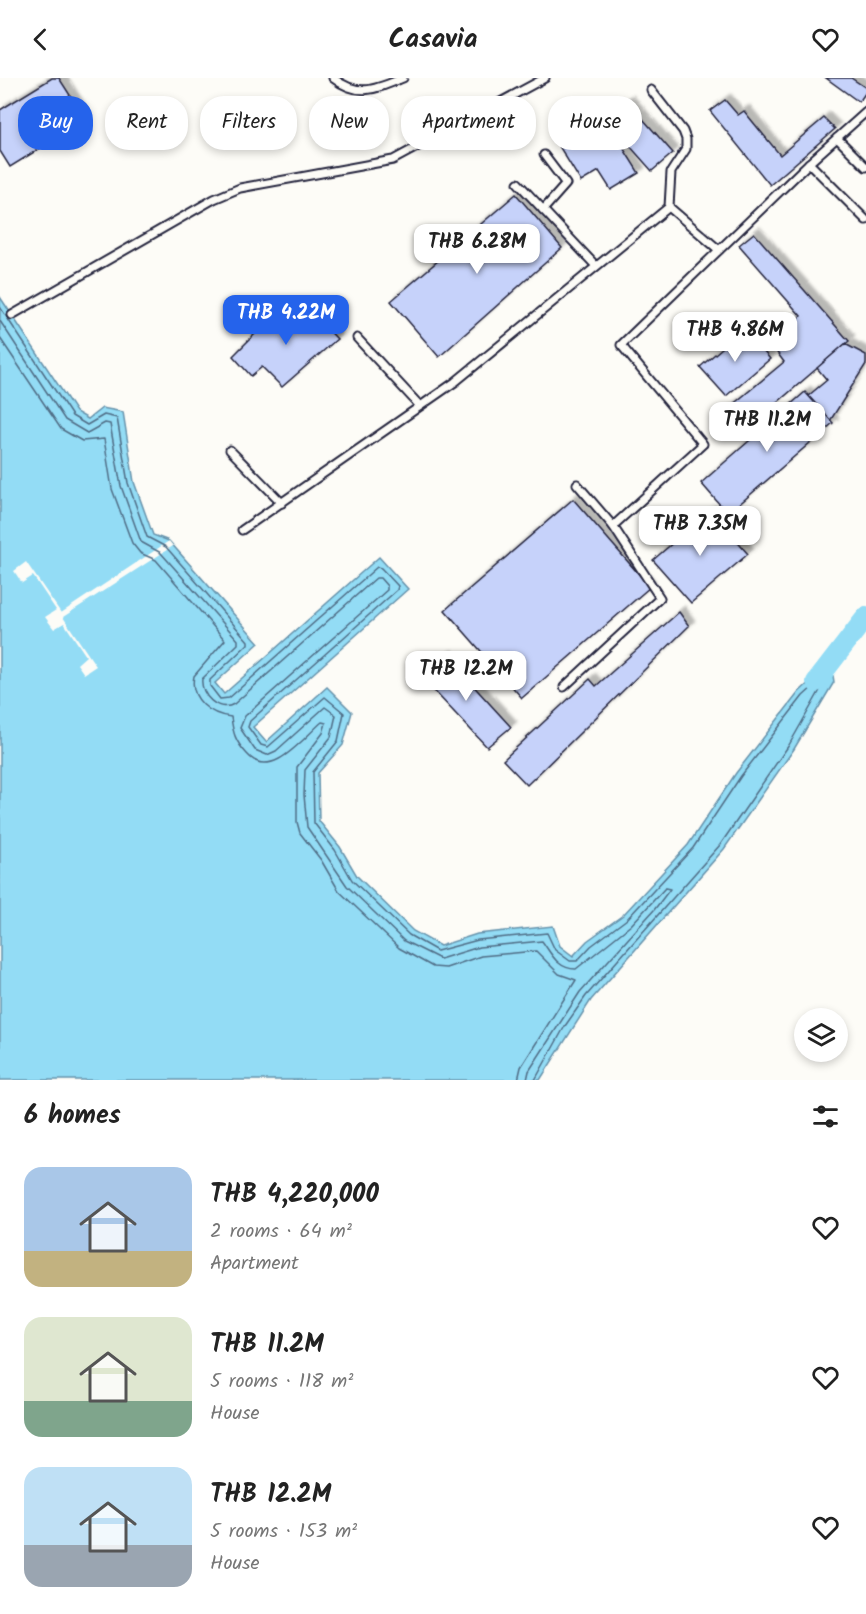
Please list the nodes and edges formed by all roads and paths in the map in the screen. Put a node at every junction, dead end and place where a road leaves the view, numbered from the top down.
1 (333, 78) edge
2 (403, 78) edge
3 (545, 78) edge
4 (651, 90) dead end
5 (866, 112) edge
6 (837, 138) junction
7 (544, 155) dead end
8 (809, 163) junction
9 (866, 166) edge
10 (518, 183) dead end
11 (669, 207) junction
12 (543, 210) junction
13 (866, 220) edge
14 (719, 250) junction
15 (596, 266) junction
16 (12, 315) dead end
17 (357, 338) dead end
18 (420, 406) junction
19 (230, 450) dead end
20 (577, 484) dead end
21 (282, 503) junction
22 (613, 526) junction
23 (242, 531) dead end
24 (564, 687) dead end

1 - 2 lane
3 - 16 lane
4 - 11 lane
5 - 6 lane
6 - 8 lane
6 - 9 lane
7 - 12 lane
8 - 13 lane
8 - 14 lane
10 - 12 lane
11 - 14 lane
11 - 15 lane
12 - 15 lane
14 - 22 lane
15 - 18 lane
17 - 18 lane
18 - 21 lane
19 - 21 lane
20 - 22 lane
21 - 23 lane
22 - 24 lane

